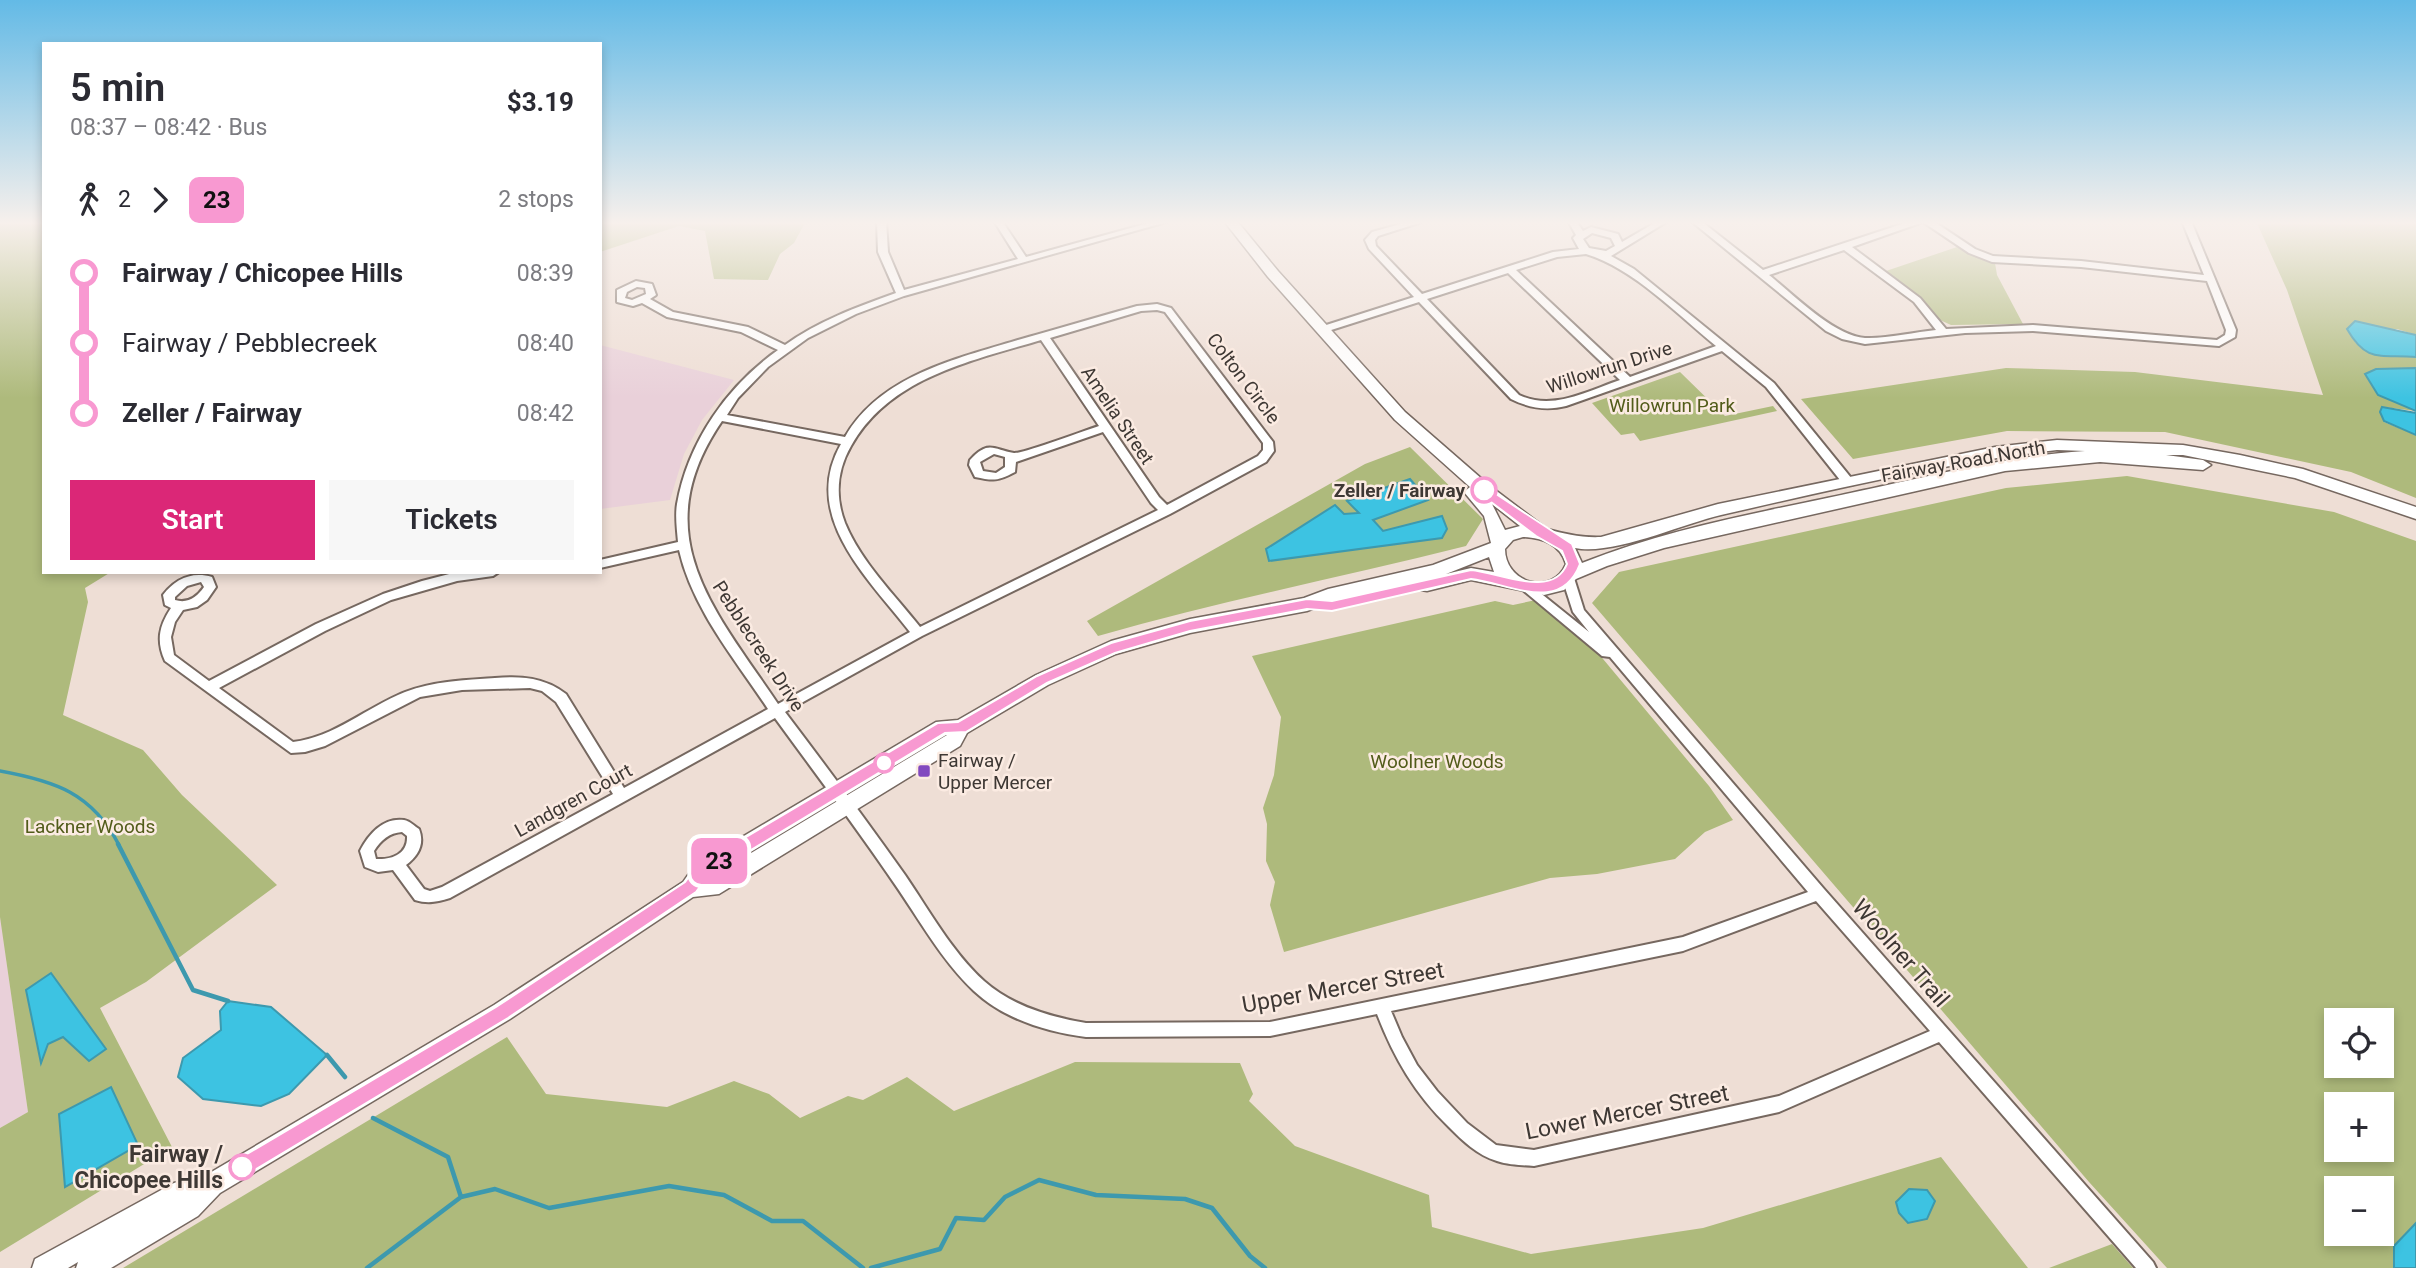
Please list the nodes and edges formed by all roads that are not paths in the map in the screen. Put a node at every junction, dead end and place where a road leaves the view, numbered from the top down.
1 (895, 280) edge
2 (951, 280) edge
3 (1279, 280) edge
4 (1403, 280) edge
5 (1478, 280) edge
6 (1522, 280) edge
7 (1642, 280) edge
8 (1770, 280) edge
9 (1891, 280) edge
10 (2211, 280) edge
11 (901, 294) junction
12 (1420, 298) junction
13 (644, 300) dead end
14 (1324, 329) junction
15 (1943, 332) junction
16 (1044, 337) junction
17 (1724, 347) junction
18 (784, 349) junction
19 (1628, 381) junction
20 (720, 417) junction
21 (1106, 427) junction
22 (1418, 432) junction
23 (847, 441) junction
24 (1012, 459) dead end
25 (1848, 482) junction
26 (1166, 512) junction
27 (2416, 513) edge
28 (2416, 522) edge
29 (1546, 535) junction
30 (1499, 544) junction
31 (684, 545) junction
32 (602, 565) edge
33 (478, 574) edge
34 (1569, 576) junction
35 (1518, 584) junction
36 (1307, 604) junction
37 (179, 607) dead end
38 (918, 632) junction
39 (1623, 665) junction
40 (209, 688) junction
41 (775, 709) junction
42 (622, 796) junction
43 (842, 799) junction
44 (397, 863) dead end
45 (1819, 894) junction
46 (1382, 1008) junction
47 (1941, 1034) junction
48 (212, 1185) junction
49 (44, 1268) edge
50 (88, 1268) edge
51 (2147, 1268) edge

1 - 11 street
2 - 11 street, Pebblecreek Drive
3 - 14 main road
4 - 12 street, Willowrun Drive
5 - 12 street
6 - 19 street
7 - 17 street
8 - 15 street
9 - 15 street
10 - 15 street
11 - 18 street, Pebblecreek Drive
12 - 14 street
12 - 19 street, Willowrun Drive
13 - 18 street
14 - 22 main road
16 - 21 street, Amelia Street
16 - 23 street, Colton Circle
16 - 26 street, Colton Circle
17 - 19 street, Willowrun Drive
17 - 25 street
18 - 20 street, Pebblecreek Drive
20 - 23 street
20 - 31 street, Pebblecreek Drive
21 - 24 street
21 - 26 street, Amelia Street
22 - 29 main road
22 - 30 main road
23 - 38 street, Colton Circle
25 - 27 main road, Fairway Road North
25 - 29 main road, Fairway Road North
26 - 38 street, Colton Circle
28 - 34 main road, Fairway Road North
29 - 30 main road
29 - 34 main road
30 - 35 main road
30 - 36 main road
31 - 32 street
31 - 41 street, Pebblecreek Drive
33 - 40 street
34 - 35 main road
34 - 39 street, Woolner Trail
35 - 36 main road
35 - 39 street, Woolner Trail
36 - 43 main road
37 - 40 street
38 - 41 street, Colton Circle
39 - 45 street, Woolner Trail
40 - 42 street
41 - 42 street, Landgren Court
41 - 43 street, Pebblecreek Drive
42 - 44 street, Landgren Court
43 - 46 street, Upper Mercer Street
43 - 48 main road
45 - 46 street, Upper Mercer Street
45 - 47 street, Woolner Trail
46 - 47 street, Lower Mercer Street
47 - 51 street, Woolner Trail
48 - 49 main road
48 - 50 main road

